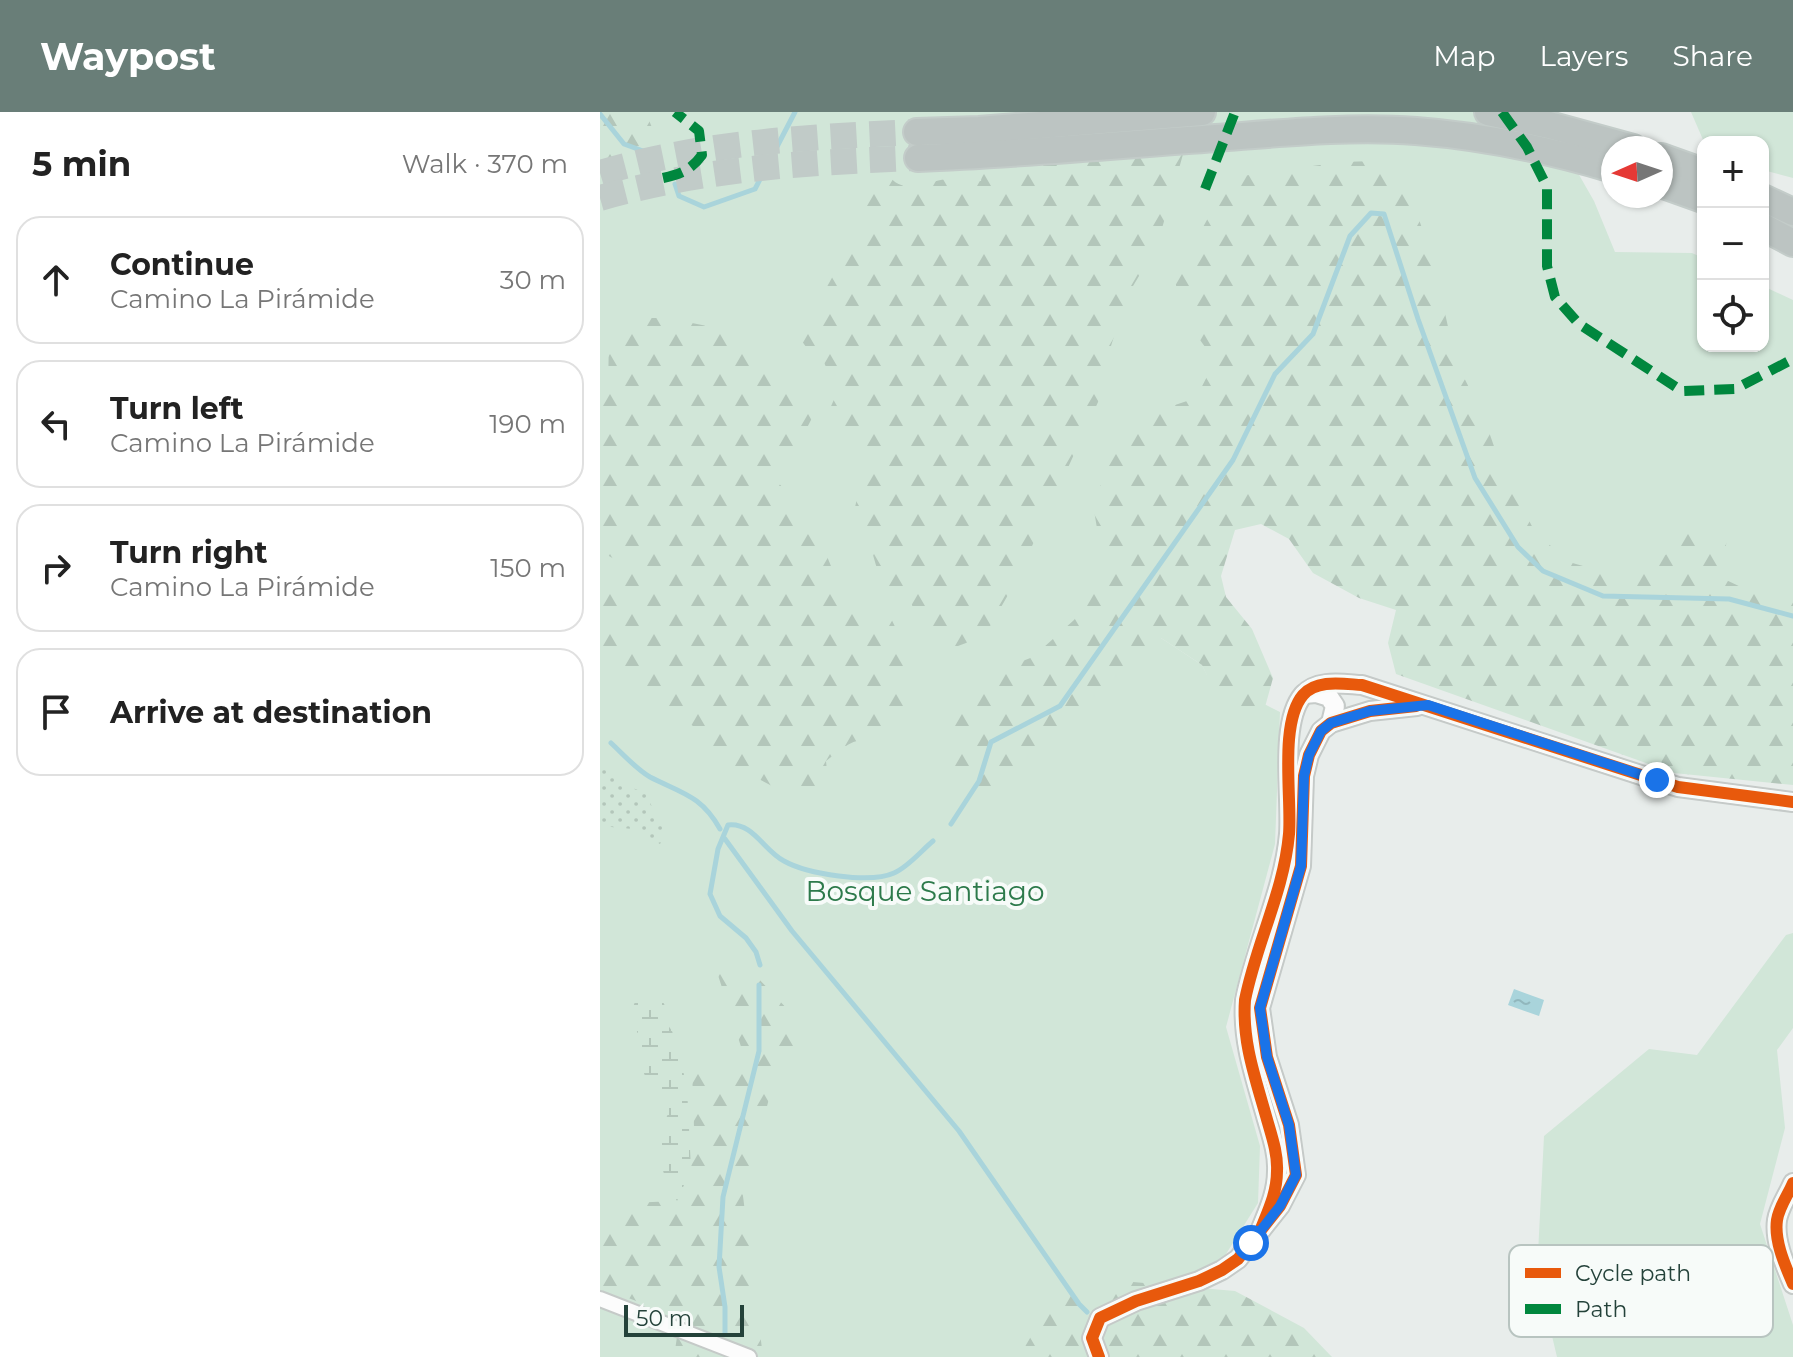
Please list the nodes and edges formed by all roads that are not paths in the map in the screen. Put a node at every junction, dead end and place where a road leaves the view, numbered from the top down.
1 (1202, 112) edge
2 (1488, 112) edge
3 (1601, 139) edge
4 (979, 143) junction
5 (918, 145) tunnel mouth
6 (1601, 166) edge
7 (1673, 168) edge
8 (1697, 171) edge
9 (1673, 175) edge
10 (1697, 194) edge
11 (1769, 201) edge
12 (1793, 212) edge
13 (1769, 230) edge
14 (1793, 243) edge
15 (1304, 695) junction
16 (1428, 705) junction
17 (1331, 723) junction
18 (1793, 802) edge
19 (1793, 1183) edge
20 (1260, 1231) junction
21 (1793, 1284) edge
22 (600, 1299) edge
23 (749, 1357) edge
24 (1099, 1357) edge

1 - 4 highway
2 - 3 highway
4 - 5 highway
4 - 6 highway
7 - 8 highway
9 - 10 highway
11 - 12 highway
13 - 14 highway
15 - 16 street
15 - 17 street
15 - 20 street
16 - 17 street
16 - 18 street
17 - 20 street
19 - 21 street
20 - 24 street
22 - 23 street

